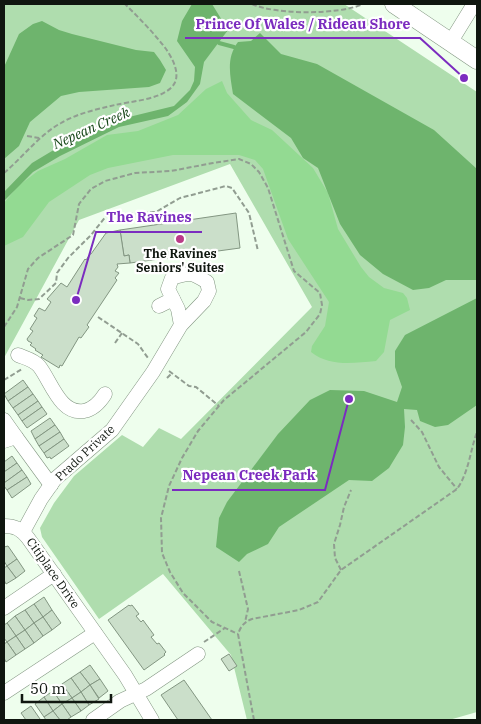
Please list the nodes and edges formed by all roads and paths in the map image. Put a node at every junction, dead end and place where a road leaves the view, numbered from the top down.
1 (125, 4) edge
2 (252, 4) edge
3 (363, 4) edge
4 (394, 4) edge
5 (474, 4) edge
6 (450, 43) junction
7 (477, 60) edge
8 (27, 136) dead end
9 (40, 138) junction
10 (4, 173) edge
11 (258, 251) dead end
12 (20, 297) dead end
13 (173, 299) junction
14 (160, 306) dead end
15 (181, 325) junction
16 (122, 333) dead end
17 (115, 343) dead end
18 (24, 357) joint
19 (172, 373) dead end
20 (167, 378) dead end
21 (4, 380) edge
22 (105, 394) dead end
23 (4, 420) edge
24 (411, 420) dead end
25 (477, 432) edge
26 (10, 439) edge
27 (51, 485) junction
28 (457, 489) junction
29 (351, 490) dead end
30 (4, 526) edge
31 (23, 532) junction
32 (341, 570) junction
33 (239, 571) dead end
34 (54, 574) junction
35 (4, 608) edge
36 (245, 622) junction
37 (225, 628) dead end
38 (95, 633) junction
39 (200, 649) joint
40 (4, 694) edge
41 (138, 694) junction
42 (93, 720) edge
43 (152, 720) edge
44 (254, 720) edge

1 - 9 path
2 - 3 path
4 - 6 main road
5 - 6 street
6 - 7 main road
8 - 9 path
9 - 10 path
11 - 12 path
13 - 14 street
13 - 15 street, Prado Private
13 - 15 street, Prado Private
15 - 27 street, Prado Private
16 - 17 path
18 - 21 path
18 - 22 street
19 - 20 path
23 - 26 street
24 - 28 path
25 - 28 path
26 - 27 street
27 - 31 street, Prado Private
28 - 32 path
29 - 32 path
30 - 31 street, Citiplace Drive
31 - 34 street, Citiplace Drive
32 - 36 path
33 - 36 path
34 - 35 street
34 - 38 street, Citiplace Drive
36 - 44 path
37 - 39 path
38 - 40 street
38 - 41 street, Citiplace Drive
39 - 41 street
41 - 42 street
41 - 43 street, Citiplace Drive

